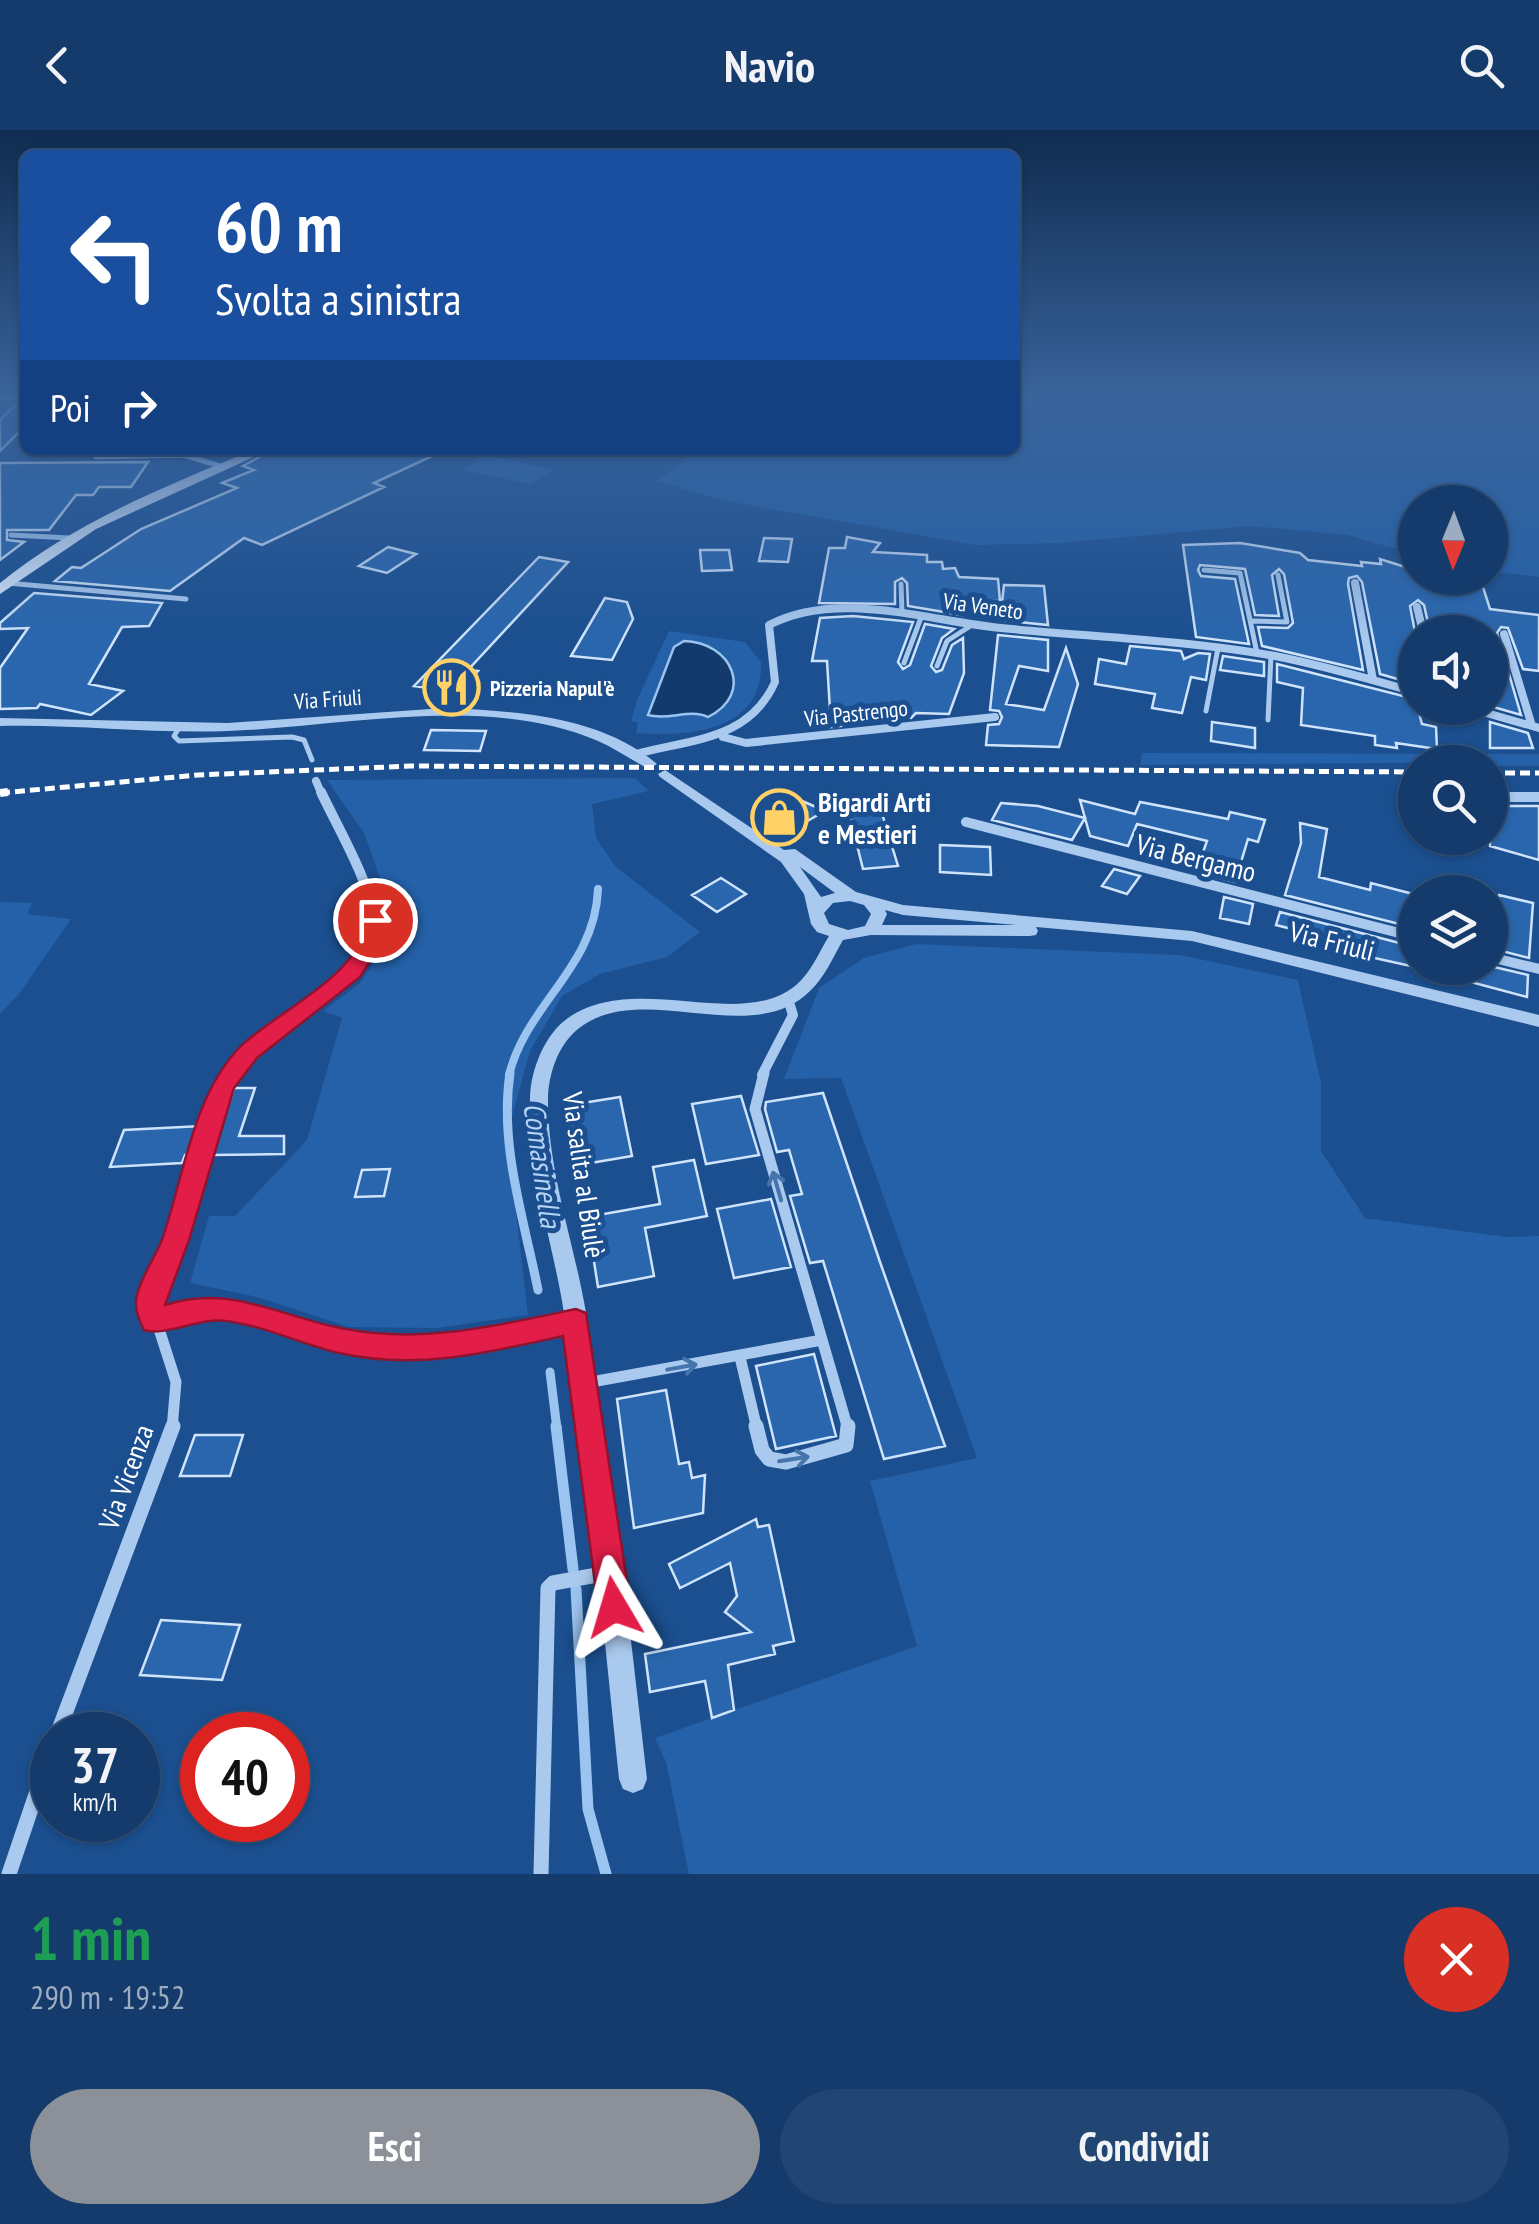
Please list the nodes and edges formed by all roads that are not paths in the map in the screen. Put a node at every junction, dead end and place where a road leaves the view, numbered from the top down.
1 (200, 476) edge
2 (11, 535) dead end
3 (70, 538) junction
4 (1204, 570) dead end
5 (1278, 575) dead end
6 (1355, 582) dead end
7 (901, 584) dead end
8 (4, 587) edge
9 (186, 599) dead end
10 (1417, 607) dead end
11 (902, 612) junction
12 (1419, 615) edge
13 (922, 616) junction
14 (1253, 621) junction
15 (972, 625) junction
16 (1508, 646) edge
17 (1218, 648) junction
18 (1257, 653) junction
19 (1271, 656) junction
20 (904, 663) dead end
21 (938, 666) dead end
22 (1373, 680) junction
23 (1398, 687) edge
24 (1206, 711) dead end
25 (995, 717) dead end
26 (1508, 719) edge
27 (1268, 720) dead end
28 (0, 722) edge
29 (1536, 727) edge
30 (179, 728) junction
31 (723, 737) junction
32 (636, 754) junction
33 (312, 760) dead end
34 (650, 764) dead end
35 (665, 774) dead end
36 (316, 781) dead end
37 (1508, 797) edge
38 (1539, 797) edge
39 (966, 822) dead end
40 (764, 841) junction
41 (850, 896) junction
42 (870, 902) junction
43 (818, 909) junction
44 (1110, 928) junction
45 (871, 930) junction
46 (1398, 934) edge
47 (838, 935) junction
48 (1508, 962) edge
49 (1539, 970) edge
50 (788, 999) junction
51 (1539, 1022) edge
52 (154, 1321) junction
53 (576, 1322) junction
54 (822, 1340) junction
55 (740, 1357) junction
56 (585, 1383) junction
57 (600, 1574) junction
58 (66, 1712) edge
59 (633, 1779) dead end
60 (30, 1812) edge
61 (9, 1874) edge
62 (542, 1874) edge

1 - 3 main road
2 - 3 lane
3 - 8 main road
4 - 14 lane
5 - 14 lane
6 - 22 street
7 - 11 lane
8 - 9 lane
10 - 12 street
11 - 13 street, Via Veneto
11 - 31 street, Via Veneto
13 - 15 street, Via Veneto
13 - 20 lane
14 - 18 lane
15 - 17 street, Via Veneto
15 - 21 lane
16 - 29 street
17 - 18 street, Via Veneto
17 - 24 lane
18 - 19 street, Via Veneto
19 - 22 street, Via Veneto
19 - 27 lane
22 - 23 street, Via Veneto
25 - 31 street, Via Pastrengo
26 - 29 street
28 - 30 street, Via Friuli
30 - 32 street, Via Friuli
30 - 33 lane
31 - 32 street
32 - 34 street, Via Friuli
35 - 40 street
36 - 52 street, Via Vicenza
37 - 38 street
39 - 46 street, Via Bergamo
40 - 41 street
40 - 43 street
41 - 42 street
41 - 43 street
42 - 44 street, Via Friuli
42 - 45 street
43 - 47 street
44 - 45 street, Via Friuli
44 - 51 street, Via Friuli
45 - 47 street
47 - 50 street
48 - 49 street
50 - 53 street, Via salita al Biulè
54 -> 50 street
52 - 53 street
52 - 58 street, Via Vicenza
53 - 56 street, Via salita al Biulè
54 - 55 street
55 -> 54 street
56 -> 55 street
56 - 57 street, Via salita al Biulè
57 - 59 street, Via salita al Biulè
57 - 62 street
60 - 61 street

